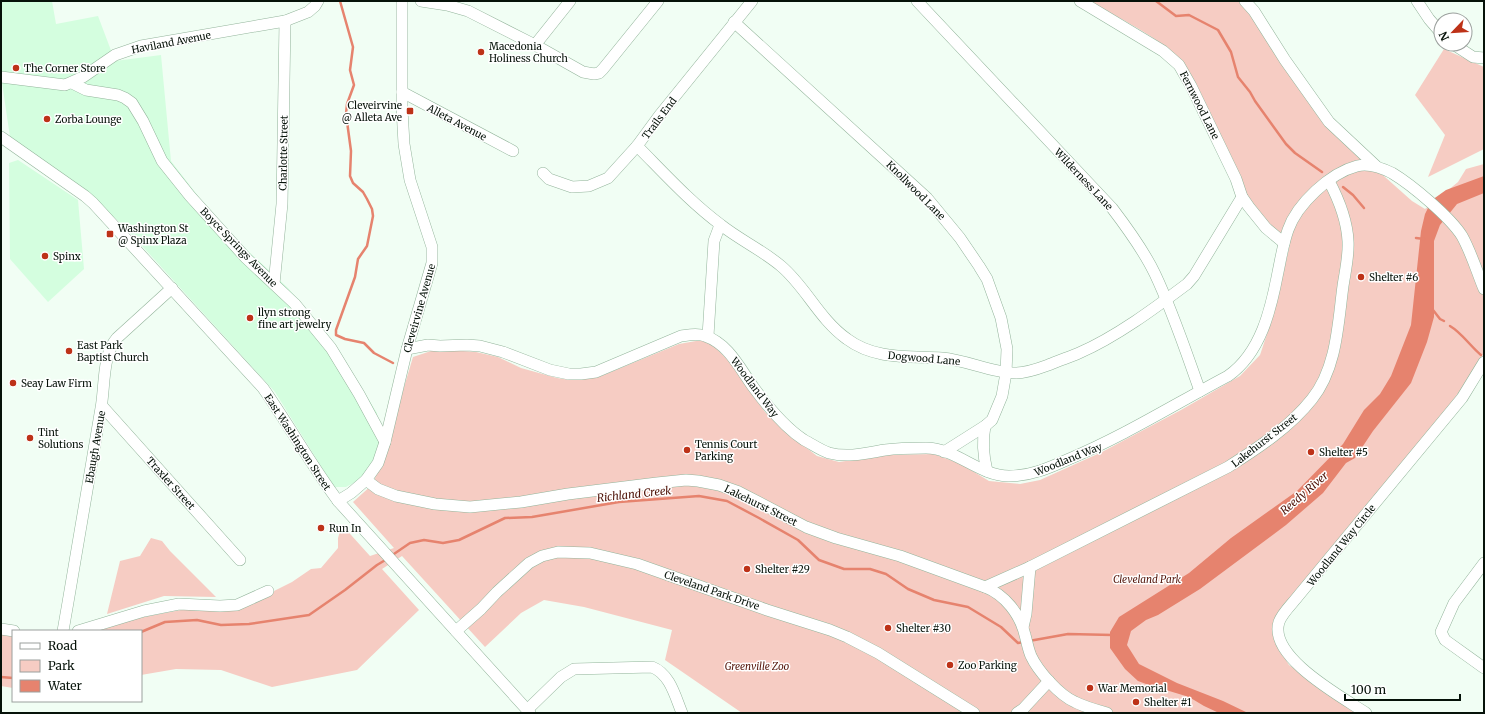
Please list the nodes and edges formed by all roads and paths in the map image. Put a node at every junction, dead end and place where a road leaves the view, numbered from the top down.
1 (318, 1) edge
2 (402, 1) edge
3 (421, 1) edge
4 (570, 1) edge
5 (658, 1) edge
6 (752, 1) edge
7 (917, 1) edge
8 (1080, 1) edge
9 (1245, 1) edge
10 (1417, 1) edge
11 (285, 21) junction
12 (734, 22) junction
13 (1433, 24) edge
14 (535, 45) junction
15 (1464, 52) edge
16 (1482, 58) edge
17 (1, 77) edge
18 (72, 83) junction
19 (402, 92) junction
20 (1, 137) edge
21 (637, 146) junction
22 (1354, 146) junction
23 (513, 152) dead end
24 (1376, 166) junction
25 (1357, 167) junction
26 (543, 173) dead end
27 (1329, 181) junction
28 (1242, 196) junction
29 (720, 225) junction
30 (1284, 243) junction
31 (274, 284) junction
32 (172, 288) junction
33 (1484, 289) edge
34 (1166, 299) junction
35 (708, 336) junction
36 (406, 353) junction
37 (1484, 362) edge
38 (1006, 373) junction
39 (1200, 391) junction
40 (102, 406) junction
41 (985, 426) junction
42 (385, 442) junction
43 (944, 452) junction
44 (987, 471) junction
45 (366, 480) junction
46 (338, 501) junction
47 (240, 560) dead end
48 (1484, 563) edge
49 (1030, 566) junction
50 (985, 587) junction
51 (268, 591) dead end
52 (1, 629) edge
53 (64, 630) edge
54 (81, 630) edge
55 (12, 631) edge
56 (456, 631) junction
57 (1024, 631) junction
58 (1484, 668) edge
59 (1049, 681) junction
60 (528, 711) edge
61 (682, 713) edge
62 (974, 713) edge
63 (1017, 713) edge
64 (1107, 713) edge
65 (1366, 713) edge

1 - 11 street, Haviland Avenue
2 - 19 street, Cleveirvine Avenue
3 - 14 street
4 - 14 street
5 - 14 street
6 - 12 street, Trails End
7 - 34 street, Wilderness Lane
8 - 28 street, Fernwood Lane
9 - 22 street
10 - 13 street
11 - 18 street, Haviland Avenue
11 - 31 street, Charlotte Street
12 - 21 street, Trails End
12 - 38 street, Knollwood Lane
15 - 16 street
17 - 18 street, Haviland Avenue
18 - 31 street, Boyce Springs Avenue
19 - 23 street, Alleta Avenue
19 - 36 street, Cleveirvine Avenue
20 - 32 street, East Washington Street
21 - 26 street, Trails End
21 - 29 street, Dogwood Lane
22 - 24 street
22 - 25 street
24 - 25 street, Woodland Way
24 - 33 street, Woodland Way
25 - 27 street, Woodland Way
27 - 30 street, Woodland Way
27 - 49 street, Lakehurst Street
28 - 30 street, Fernwood Lane
28 - 34 street, Dogwood Lane
29 - 35 street
29 - 38 street, Dogwood Lane
30 - 39 street, Woodland Way
31 - 42 street, Boyce Springs Avenue
32 - 40 street, Ebaugh Avenue
32 - 46 street, East Washington Street
34 - 38 street, Dogwood Lane
34 - 39 street, Wilderness Lane
35 - 36 street
35 - 43 street, Woodland Way
36 - 42 street, Cleveirvine Avenue
37 - 65 street, Woodland Way Circle
38 - 41 street, Knollwood Lane
39 - 44 street, Woodland Way
40 - 47 street, Traxler Street
40 - 53 street, Ebaugh Avenue
41 - 43 street, Knollwood Lane
41 - 44 street, Knollwood Lane
42 - 45 street, Cleveirvine Avenue
43 - 44 street, Woodland Way
45 - 46 street, Cleveirvine Avenue
45 - 50 street, Lakehurst Street
46 - 56 street, East Washington Street
48 - 58 street
49 - 50 street, Lakehurst Street
49 - 57 street
50 - 57 street, Lakehurst Street
51 - 54 street
52 - 55 street
56 - 60 street, East Washington Street
56 - 62 street, Cleveland Park Drive
57 - 59 street
59 - 63 street
59 - 64 street
60 - 61 street

